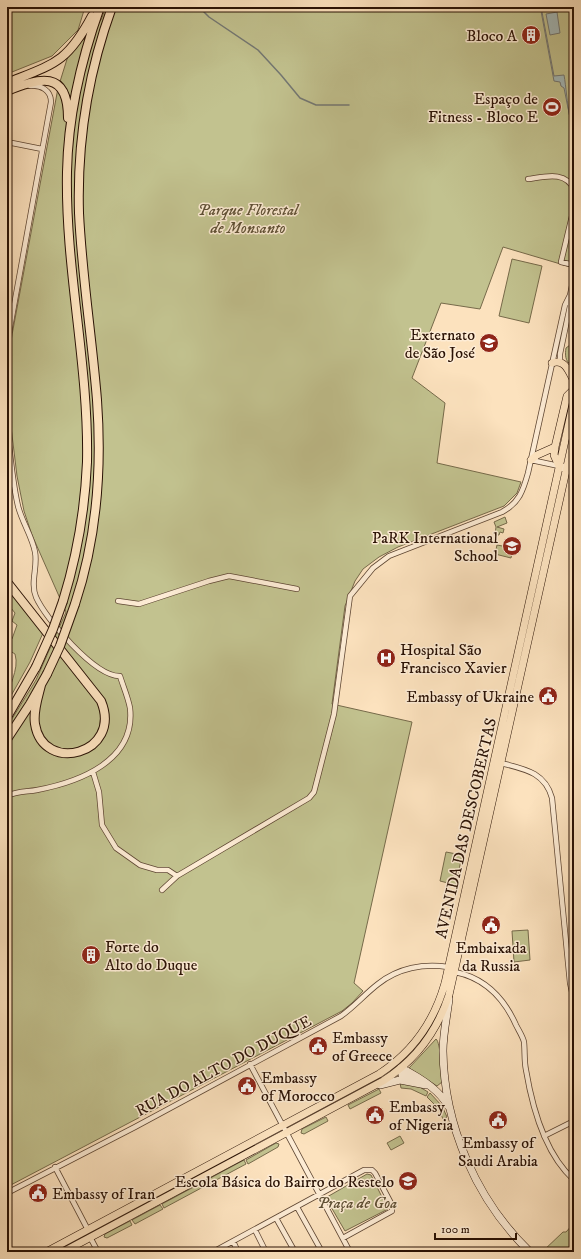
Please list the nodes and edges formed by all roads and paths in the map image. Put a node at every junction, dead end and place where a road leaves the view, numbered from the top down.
1 (99, 7) edge
2 (112, 7) edge
3 (7, 83) edge
4 (7, 91) edge
5 (7, 95) edge
6 (7, 144) edge
7 (42, 149) junction
8 (67, 170) junction
9 (528, 179) dead end
10 (574, 190) edge
11 (574, 213) edge
12 (574, 265) edge
13 (574, 276) edge
14 (570, 294) junction
15 (7, 343) edge
16 (556, 362) junction
17 (571, 368) edge
18 (574, 381) edge
19 (574, 388) edge
20 (574, 400) edge
21 (7, 428) edge
22 (574, 435) edge
23 (555, 447) junction
24 (572, 448) edge
25 (531, 460) junction
26 (567, 468) edge
27 (7, 582) edge
28 (298, 589) dead end
29 (118, 601) dead end
30 (41, 685) junction
31 (7, 717) edge
32 (7, 739) edge
33 (501, 762) junction
34 (93, 772) junction
35 (7, 796) edge
36 (177, 876) junction
37 (162, 890) dead end
38 (448, 967) junction
39 (455, 972) junction
40 (449, 995) junction
41 (574, 1000) edge
42 (396, 1062) junction
43 (250, 1064) junction
44 (401, 1068) junction
45 (445, 1077) junction
46 (411, 1081) junction
47 (374, 1086) junction
48 (430, 1087) junction
49 (452, 1116) junction
50 (574, 1121) edge
51 (283, 1126) junction
52 (287, 1133) junction
53 (544, 1136) junction
54 (55, 1167) junction
55 (574, 1180) edge
56 (7, 1193) edge
57 (320, 1195) junction
58 (298, 1207) junction
59 (276, 1218) junction
60 (88, 1230) junction
61 (254, 1230) junction
62 (90, 1237) junction
63 (343, 1238) junction
64 (233, 1241) junction
65 (46, 1252) edge
66 (62, 1252) edge
67 (98, 1252) edge
68 (213, 1252) edge
69 (238, 1252) edge
70 (266, 1252) edge
71 (295, 1252) edge
72 (322, 1252) edge
73 (350, 1252) edge
74 (433, 1252) edge
75 (443, 1252) edge
76 (529, 1252) edge

1 - 3 highway
1 - 8 highway
2 - 30 highway, bridge
4 - 8 highway
5 - 7 street
6 - 7 street
7 - 15 street
8 - 31 highway, bridge
9 - 10 street
11 - 12 street
13 - 14 street
14 - 16 street
14 - 16 street
16 - 17 main road
16 - 25 street
17 - 18 main road
19 - 23 main road
20 - 26 main road, AVENIDA DAS DESCOBERTAS
21 - 34 street
22 - 24 main road, AVENIDA DAS DESCOBERTAS
23 - 25 main road
23 - 26 main road
24 - 26 main road, AVENIDA DAS DESCOBERTAS
25 - 26 street
25 - 36 street
26 - 33 main road, AVENIDA DAS DESCOBERTAS
26 - 38 main road, AVENIDA DAS DESCOBERTAS
27 - 30 highway
28 - 29 street
30 - 32 highway
33 - 39 main road, AVENIDA DAS DESCOBERTAS
33 - 41 street
34 - 35 street
34 - 36 street
36 - 37 street
38 - 42 main road, AVENIDA DAS DESCOBERTAS
38 - 43 street, RUA DO ALTO DO DUQUE
39 - 40 main road, AVENIDA DAS DESCOBERTAS
39 - 53 street
40 - 44 main road, AVENIDA DAS DESCOBERTAS
40 - 45 street
42 - 44 main road
42 - 51 main road, AVENIDA DAS DESCOBERTAS
43 - 51 street
43 - 54 street, RUA DO ALTO DO DUQUE
44 - 46 street
44 - 47 main road, AVENIDA DAS DESCOBERTAS
44 - 48 street
45 - 48 street
45 - 49 street
46 - 47 street
46 - 48 street
47 - 52 main road, AVENIDA DAS DESCOBERTAS
48 - 49 street
49 - 76 street
50 - 53 street
51 - 52 street
51 - 60 main road, AVENIDA DAS DESCOBERTAS
52 - 57 street
52 - 62 main road, AVENIDA DAS DESCOBERTAS
53 - 55 street
54 - 56 street, RUA DO ALTO DO DUQUE
54 - 60 street
57 - 58 street
57 - 63 street
57 - 63 street
58 - 59 street
58 - 72 street
59 - 61 street
59 - 71 street
60 - 65 main road, AVENIDA DAS DESCOBERTAS
61 - 64 street
61 - 70 street
62 - 66 main road, AVENIDA DAS DESCOBERTAS
62 - 67 street
63 - 73 street
64 - 68 street
64 - 69 street
74 - 75 street

